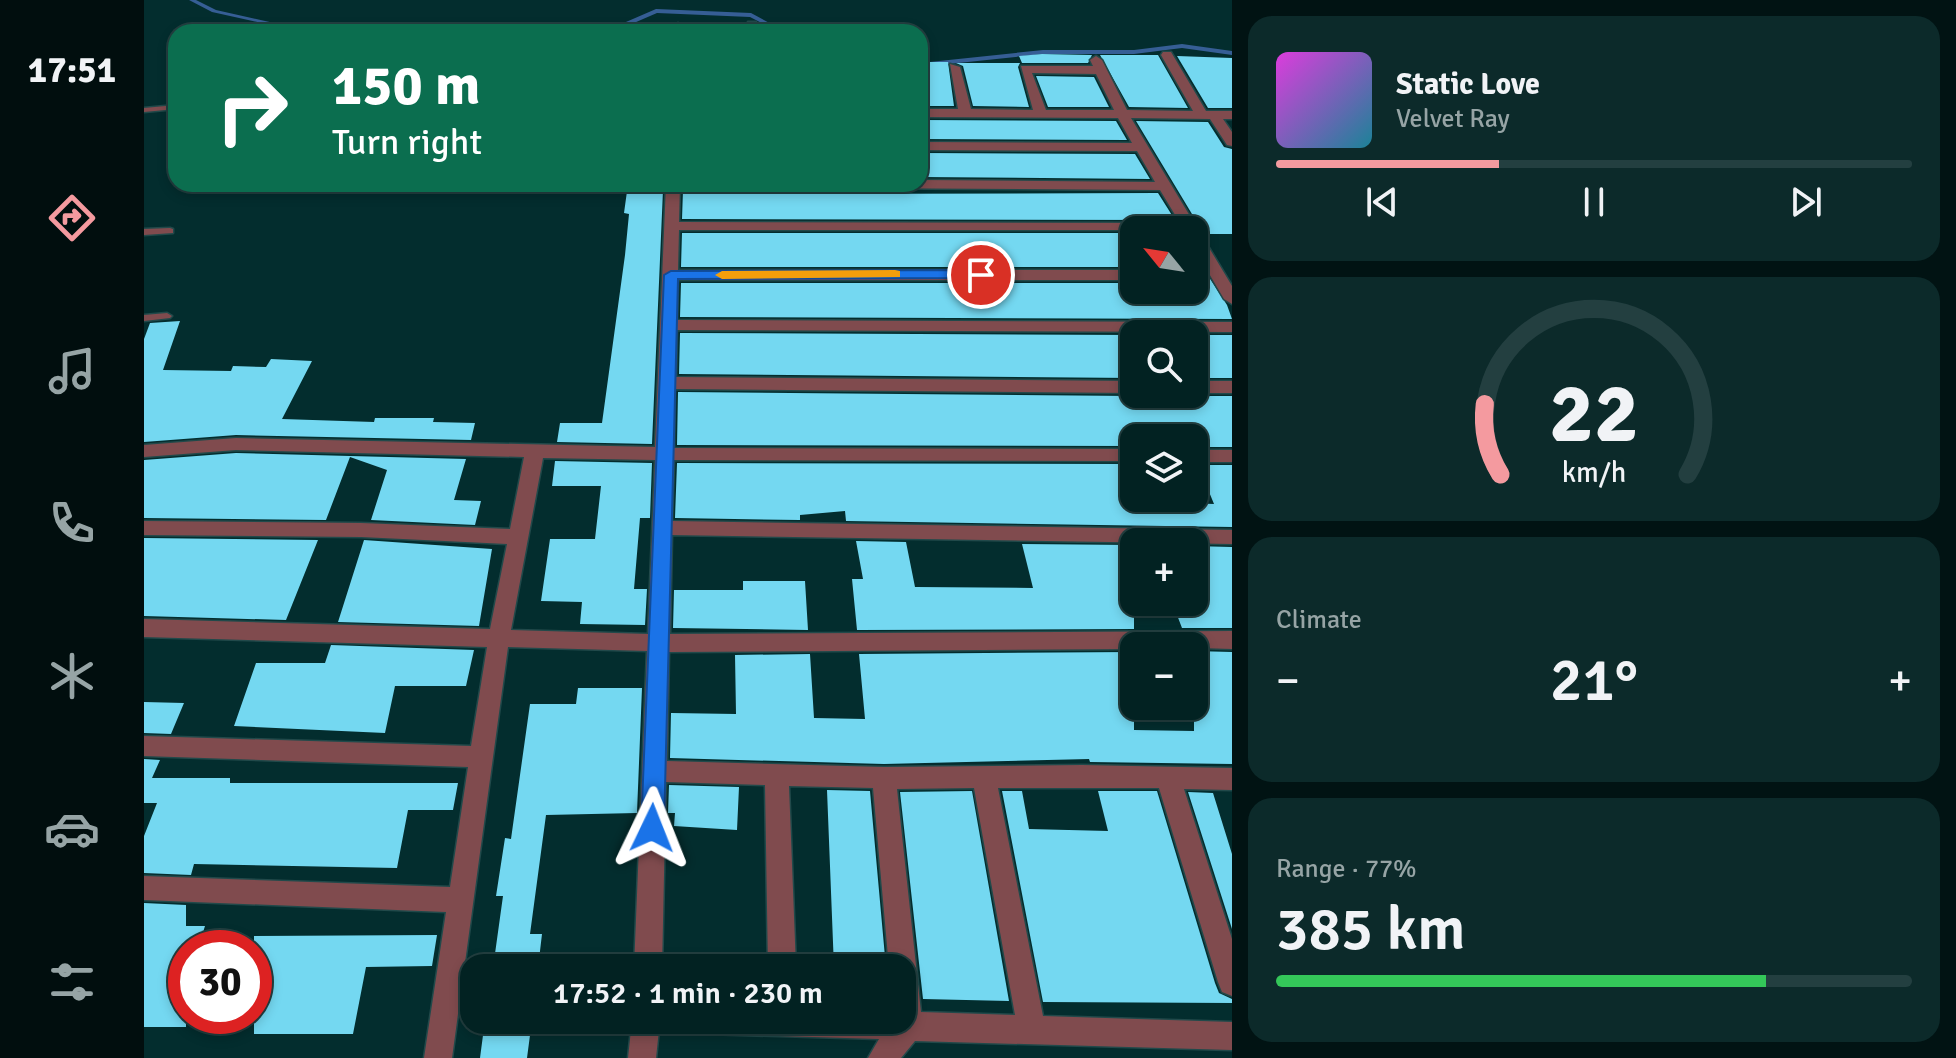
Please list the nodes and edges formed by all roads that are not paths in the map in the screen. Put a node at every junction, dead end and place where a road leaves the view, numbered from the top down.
1 (1167, 55) dead end
2 (954, 67) dead end
3 (168, 108) edge
4 (144, 110) edge
5 (928, 113) edge
6 (965, 113) junction
7 (1041, 114) junction
8 (1122, 114) junction
9 (1208, 115) junction
10 (1232, 115) edge
11 (1232, 142) edge
12 (928, 146) edge
13 (1142, 147) junction
14 (928, 185) edge
15 (1164, 186) junction
16 (673, 192) edge
17 (1183, 216) edge
18 (673, 226) junction
19 (1120, 230) edge
20 (170, 231) dead end
21 (144, 232) edge
22 (1208, 259) edge
23 (1208, 274) edge
24 (1217, 274) junction
25 (671, 275) junction
26 (1120, 275) edge
27 (1232, 299) edge
28 (167, 316) dead end
29 (144, 318) edge
30 (670, 325) junction
31 (1232, 327) edge
32 (669, 383) junction
33 (1120, 387) edge
34 (1208, 387) edge
35 (1232, 387) edge
36 (535, 449) junction
37 (144, 451) edge
38 (667, 454) junction
39 (1120, 455) edge
40 (1208, 456) edge
41 (1232, 456) edge
42 (144, 528) edge
43 (662, 528) junction
44 (518, 537) junction
45 (1232, 537) edge
46 (144, 628) edge
47 (499, 637) junction
48 (1232, 640) edge
49 (658, 643) junction
50 (144, 746) edge
51 (481, 757) junction
52 (654, 771) junction
53 (777, 775) junction
54 (984, 777) junction
55 (1168, 777) junction
56 (884, 778) junction
57 (1232, 779) edge
58 (144, 888) edge
59 (460, 900) junction
60 (648, 954) edge
61 (782, 954) edge
62 (901, 954) edge
63 (1232, 982) edge
64 (916, 1027) edge
65 (1032, 1030) junction
66 (645, 1034) edge
67 (902, 1034) edge
68 (1232, 1036) edge
69 (438, 1058) edge
70 (642, 1058) edge
71 (882, 1058) edge

1 - 9 street
2 - 6 street
3 - 4 lane
5 - 6 street
6 - 7 street
7 - 8 street
7 - 8 street
8 - 9 street
8 - 13 street
9 - 10 street
9 - 11 street
12 - 13 street
13 - 15 street
14 - 15 street
15 - 17 street
16 - 18 street
18 - 19 street
18 - 25 street
20 - 21 lane
22 - 24 street
23 - 24 street
24 - 27 street
25 - 26 street
25 - 30 street
28 - 29 lane
30 - 31 street
30 - 32 street
32 - 33 street
32 - 38 street
34 - 35 street
36 - 37 street
36 - 38 street
36 - 44 street
38 - 39 street
38 - 43 street
40 - 41 street
42 - 44 street
43 - 45 street
43 - 49 street
44 - 47 street
46 - 47 street
47 - 49 street
47 - 51 street
48 - 49 street
49 - 52 street
50 - 51 street
51 - 59 street
52 - 53 street
52 - 60 street
53 - 56 street
53 - 61 street
54 - 55 street
54 - 56 street
54 - 65 street
55 - 57 street
55 - 63 street
56 - 62 street
58 - 59 street
59 - 69 street
64 - 65 street
65 - 68 street
66 - 70 street
67 - 71 street

